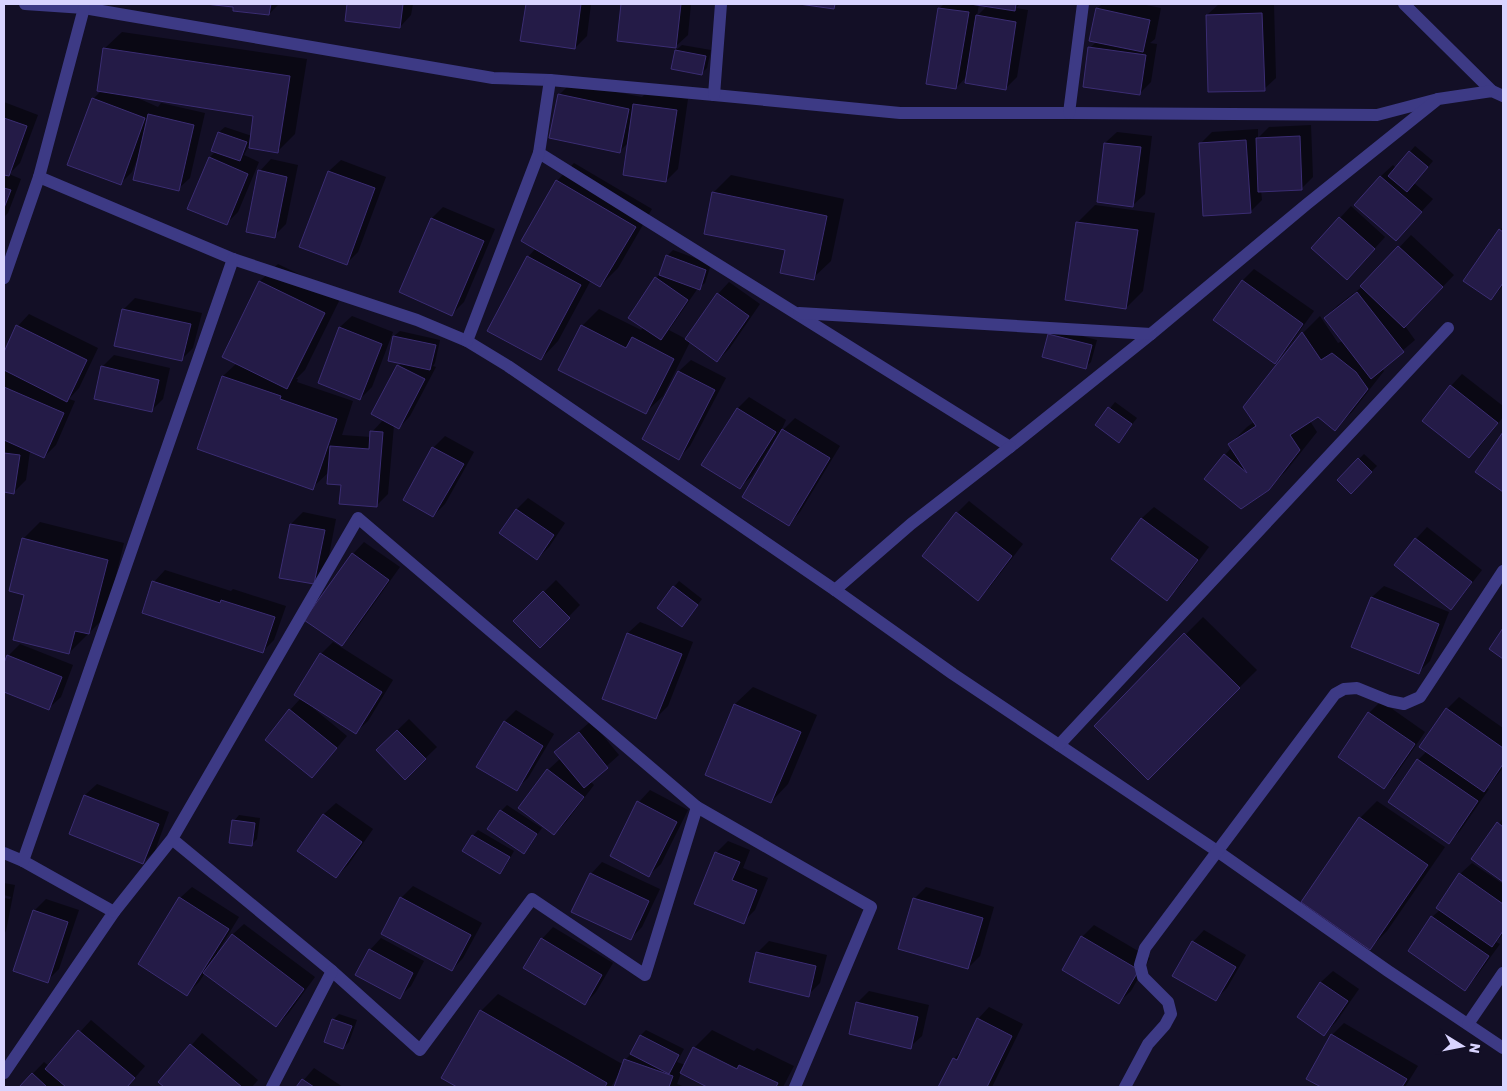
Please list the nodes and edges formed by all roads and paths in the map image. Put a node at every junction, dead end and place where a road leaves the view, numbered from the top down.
1 (26, 4) edge
2 (721, 4) edge
3 (1083, 4) edge
4 (1404, 4) edge
5 (53, 5) edge
6 (84, 8) junction
7 (550, 80) junction
8 (1497, 94) edge
9 (714, 95) junction
10 (1438, 99) junction
11 (1069, 113) junction
12 (539, 153) junction
13 (39, 177) junction
14 (233, 259) junction
15 (4, 278) edge
16 (796, 313) junction
17 (1448, 328) dead end
18 (1151, 334) junction
19 (467, 341) junction
20 (1010, 447) junction
21 (1503, 571) edge
22 (835, 590) junction
23 (1059, 745) junction
24 (698, 807) junction
25 (172, 839) junction
26 (1217, 851) junction
27 (4, 852) edge
28 (23, 861) junction
29 (114, 912) junction
30 (332, 971) junction
31 (1503, 973) edge
32 (1468, 1024) junction
33 (1503, 1048) edge
34 (4, 1073) edge
35 (272, 1087) edge
36 (795, 1087) edge
37 (1124, 1087) edge

1 - 5 street
2 - 9 street
3 - 11 street
4 - 8 street
5 - 6 street
6 - 7 street
6 - 13 street
7 - 9 street
7 - 12 street
8 - 10 street
9 - 11 street
10 - 11 street
10 - 18 street
12 - 16 street
12 - 19 street
13 - 14 street
13 - 15 street
14 - 19 street
14 - 28 street
16 - 18 street
16 - 20 street
17 - 23 street
18 - 20 street
19 - 22 street
20 - 22 street
21 - 26 street
22 - 23 street
23 - 26 street
24 - 25 street
24 - 30 street
24 - 36 street
25 - 29 street
25 - 30 street
26 - 32 street
26 - 37 street
27 - 28 street
28 - 29 street
29 - 34 street
30 - 35 street
31 - 32 street
32 - 33 street

